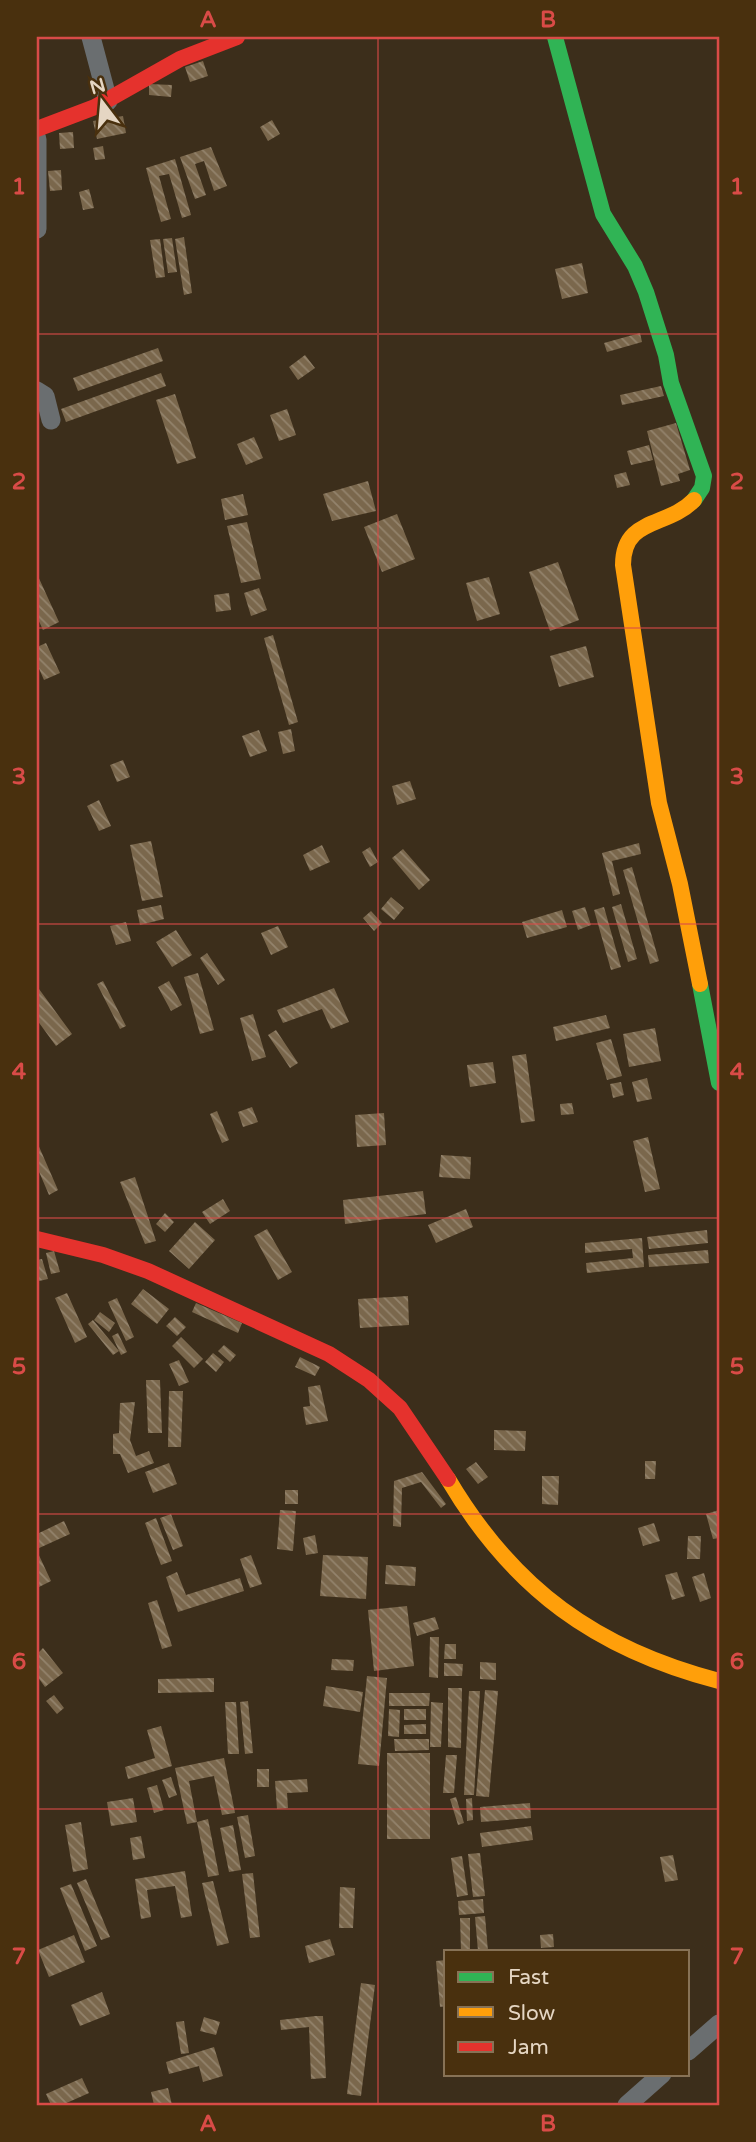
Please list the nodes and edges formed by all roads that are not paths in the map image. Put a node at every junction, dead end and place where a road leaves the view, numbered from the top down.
1 (91, 37) edge
2 (237, 37) edge
3 (555, 37) edge
4 (108, 101) junction
5 (37, 129) edge
6 (37, 139) edge
7 (37, 229) edge
8 (37, 391) edge
9 (51, 420) dead end
10 (719, 1083) edge
11 (37, 1239) edge
12 (719, 1681) edge
13 (719, 2024) edge
14 (690, 2049) edge
15 (660, 2076) edge
16 (627, 2105) edge

1 - 4 street
2 - 4 street
3 - 10 street
4 - 5 street
6 - 7 street
8 - 9 street
11 - 12 street
13 - 14 street
15 - 16 street

